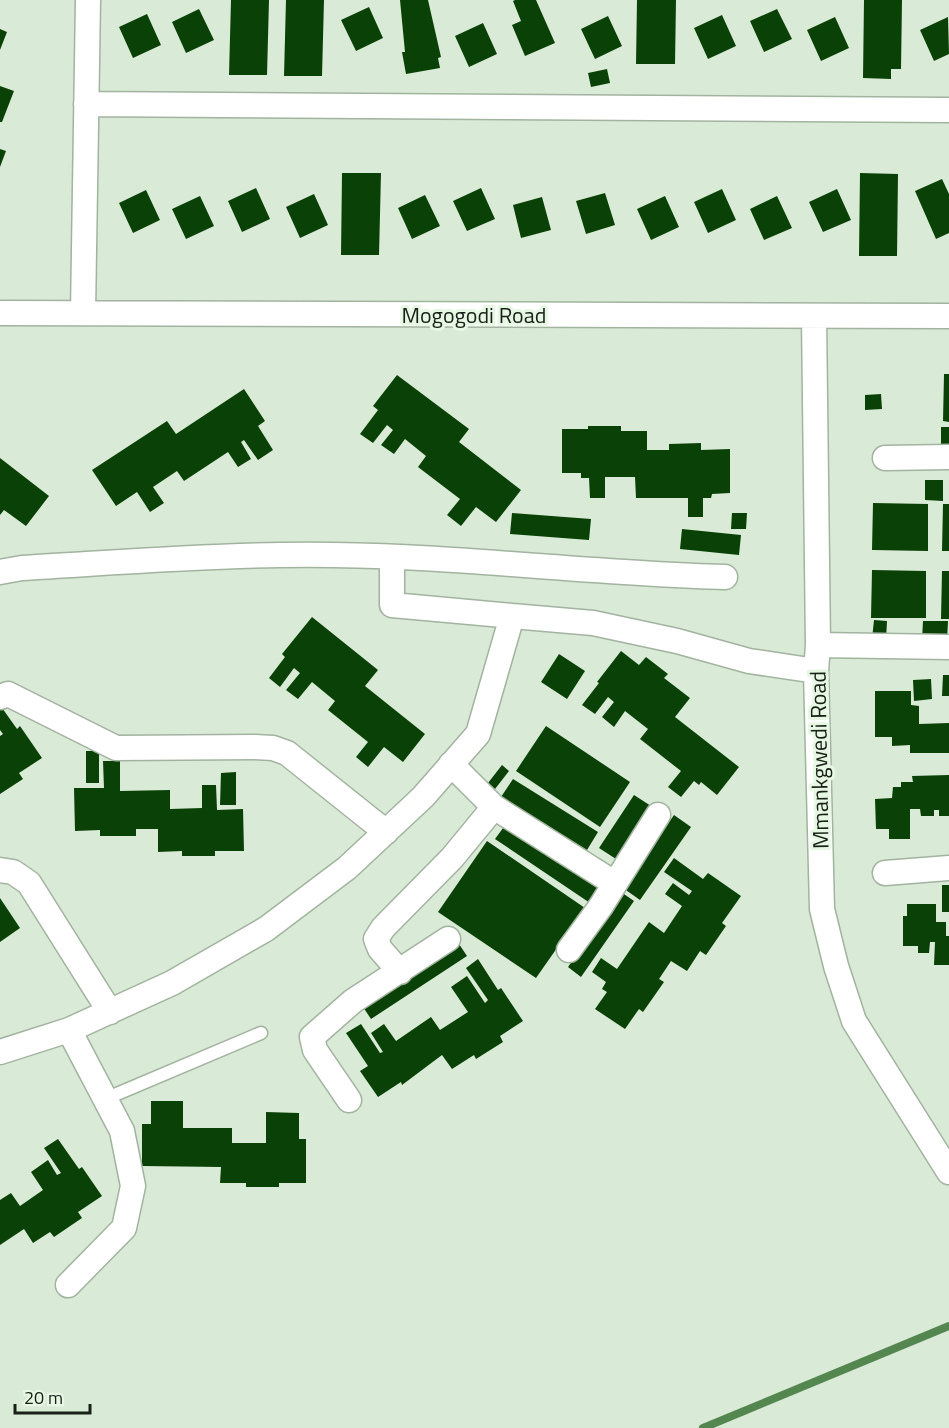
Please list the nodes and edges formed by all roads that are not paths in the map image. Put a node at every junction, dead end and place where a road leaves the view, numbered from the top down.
1 (88, 0) edge
2 (86, 104) junction
3 (949, 110) edge
4 (0, 313) edge
5 (83, 313) junction
6 (814, 316) junction
7 (949, 316) edge
8 (949, 457) edge
9 (885, 458) dead end
10 (392, 558) junction
11 (0, 573) edge
12 (725, 577) dead end
13 (512, 616) junction
14 (818, 645) junction
15 (949, 647) edge
16 (816, 671) junction
17 (0, 697) edge
18 (451, 764) junction
19 (494, 807) junction
20 (658, 815) dead end
21 (386, 832) junction
22 (949, 868) edge
23 (0, 870) edge
24 (885, 873) dead end
25 (614, 883) junction
26 (448, 939) dead end
27 (569, 950) dead end
28 (400, 972) junction
29 (110, 1012) junction
30 (69, 1030) junction
31 (261, 1033) dead end
32 (0, 1052) edge
33 (105, 1099) junction
34 (349, 1100) dead end
35 (949, 1172) edge
36 (68, 1285) dead end

1 - 2 street
2 - 3 street
2 - 5 street
4 - 5 street, Mogogodi Road
5 - 6 street, Mogogodi Road
6 - 7 street, Mogogodi Road
6 - 14 street, Mmankgwedi Road
8 - 9 street
10 - 11 street
10 - 12 street
10 - 13 street
13 - 16 street
13 - 18 street
14 - 15 street
14 - 16 street, Mmankgwedi Road
16 - 35 street, Mmankgwedi Road
17 - 21 street
18 - 19 street
18 - 21 street
19 - 25 street
19 - 28 street
20 - 25 street
21 - 29 street
22 - 24 street
23 - 29 street
25 - 27 street
26 - 28 street
28 - 34 street
29 - 30 street
30 - 32 street
30 - 33 street
31 - 33 lane
33 - 36 street

